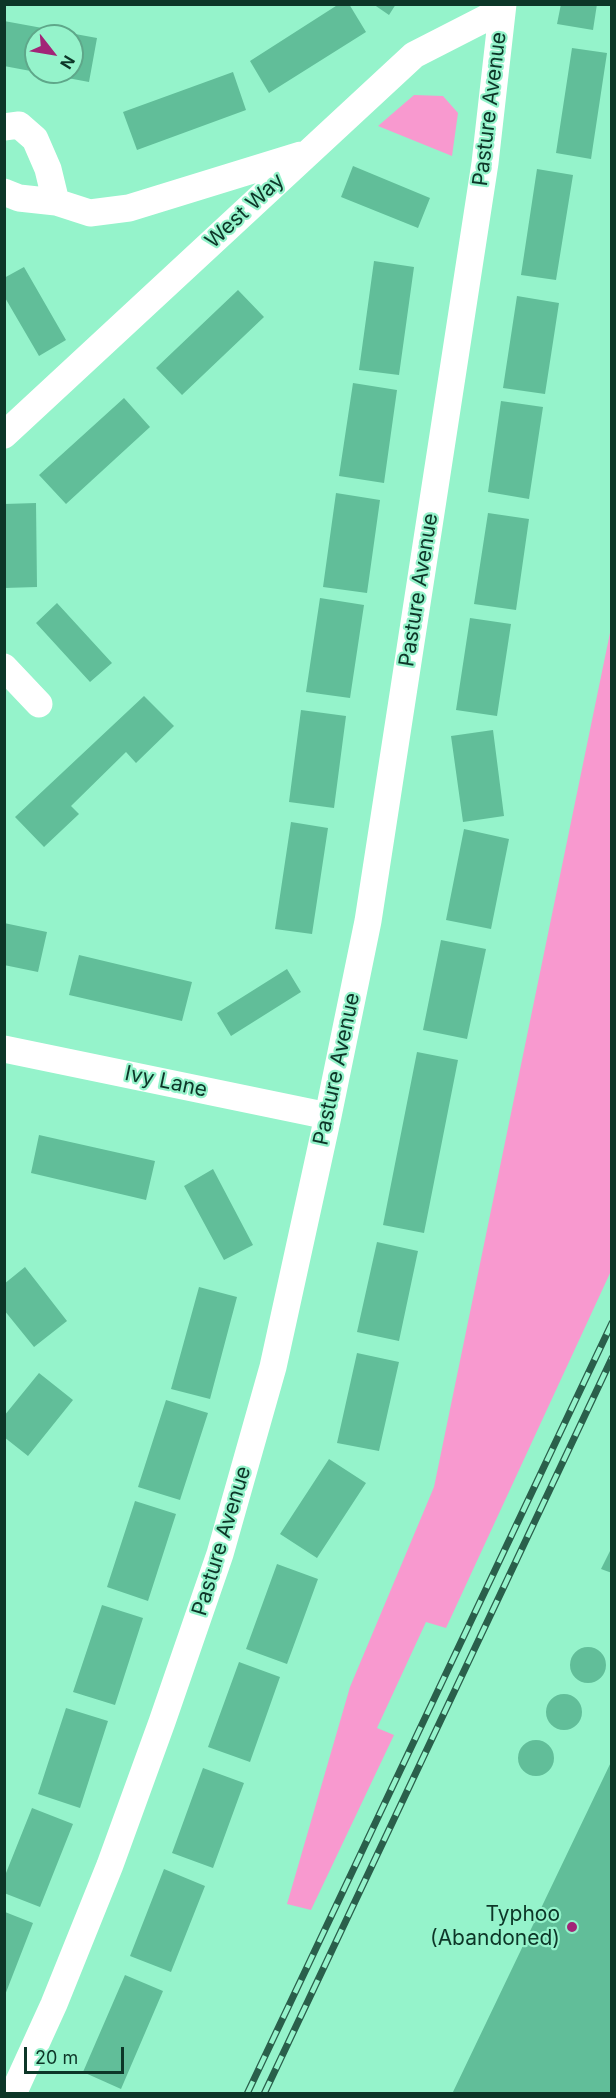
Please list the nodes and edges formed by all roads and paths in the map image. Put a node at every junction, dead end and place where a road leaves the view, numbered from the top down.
1 (502, 7) edge
2 (4, 127) edge
3 (306, 154) junction
4 (4, 192) edge
5 (56, 202) junction
6 (4, 435) edge
7 (4, 667) edge
8 (39, 704) dead end
9 (4, 1049) edge
10 (328, 1116) junction
11 (13, 2094) edge

1 - 3 street, West Way
1 - 10 street, Pasture Avenue
2 - 5 street
3 - 5 street
3 - 6 street, West Way
4 - 5 street
7 - 8 street
9 - 10 street, Ivy Lane
10 - 11 street, Pasture Avenue

